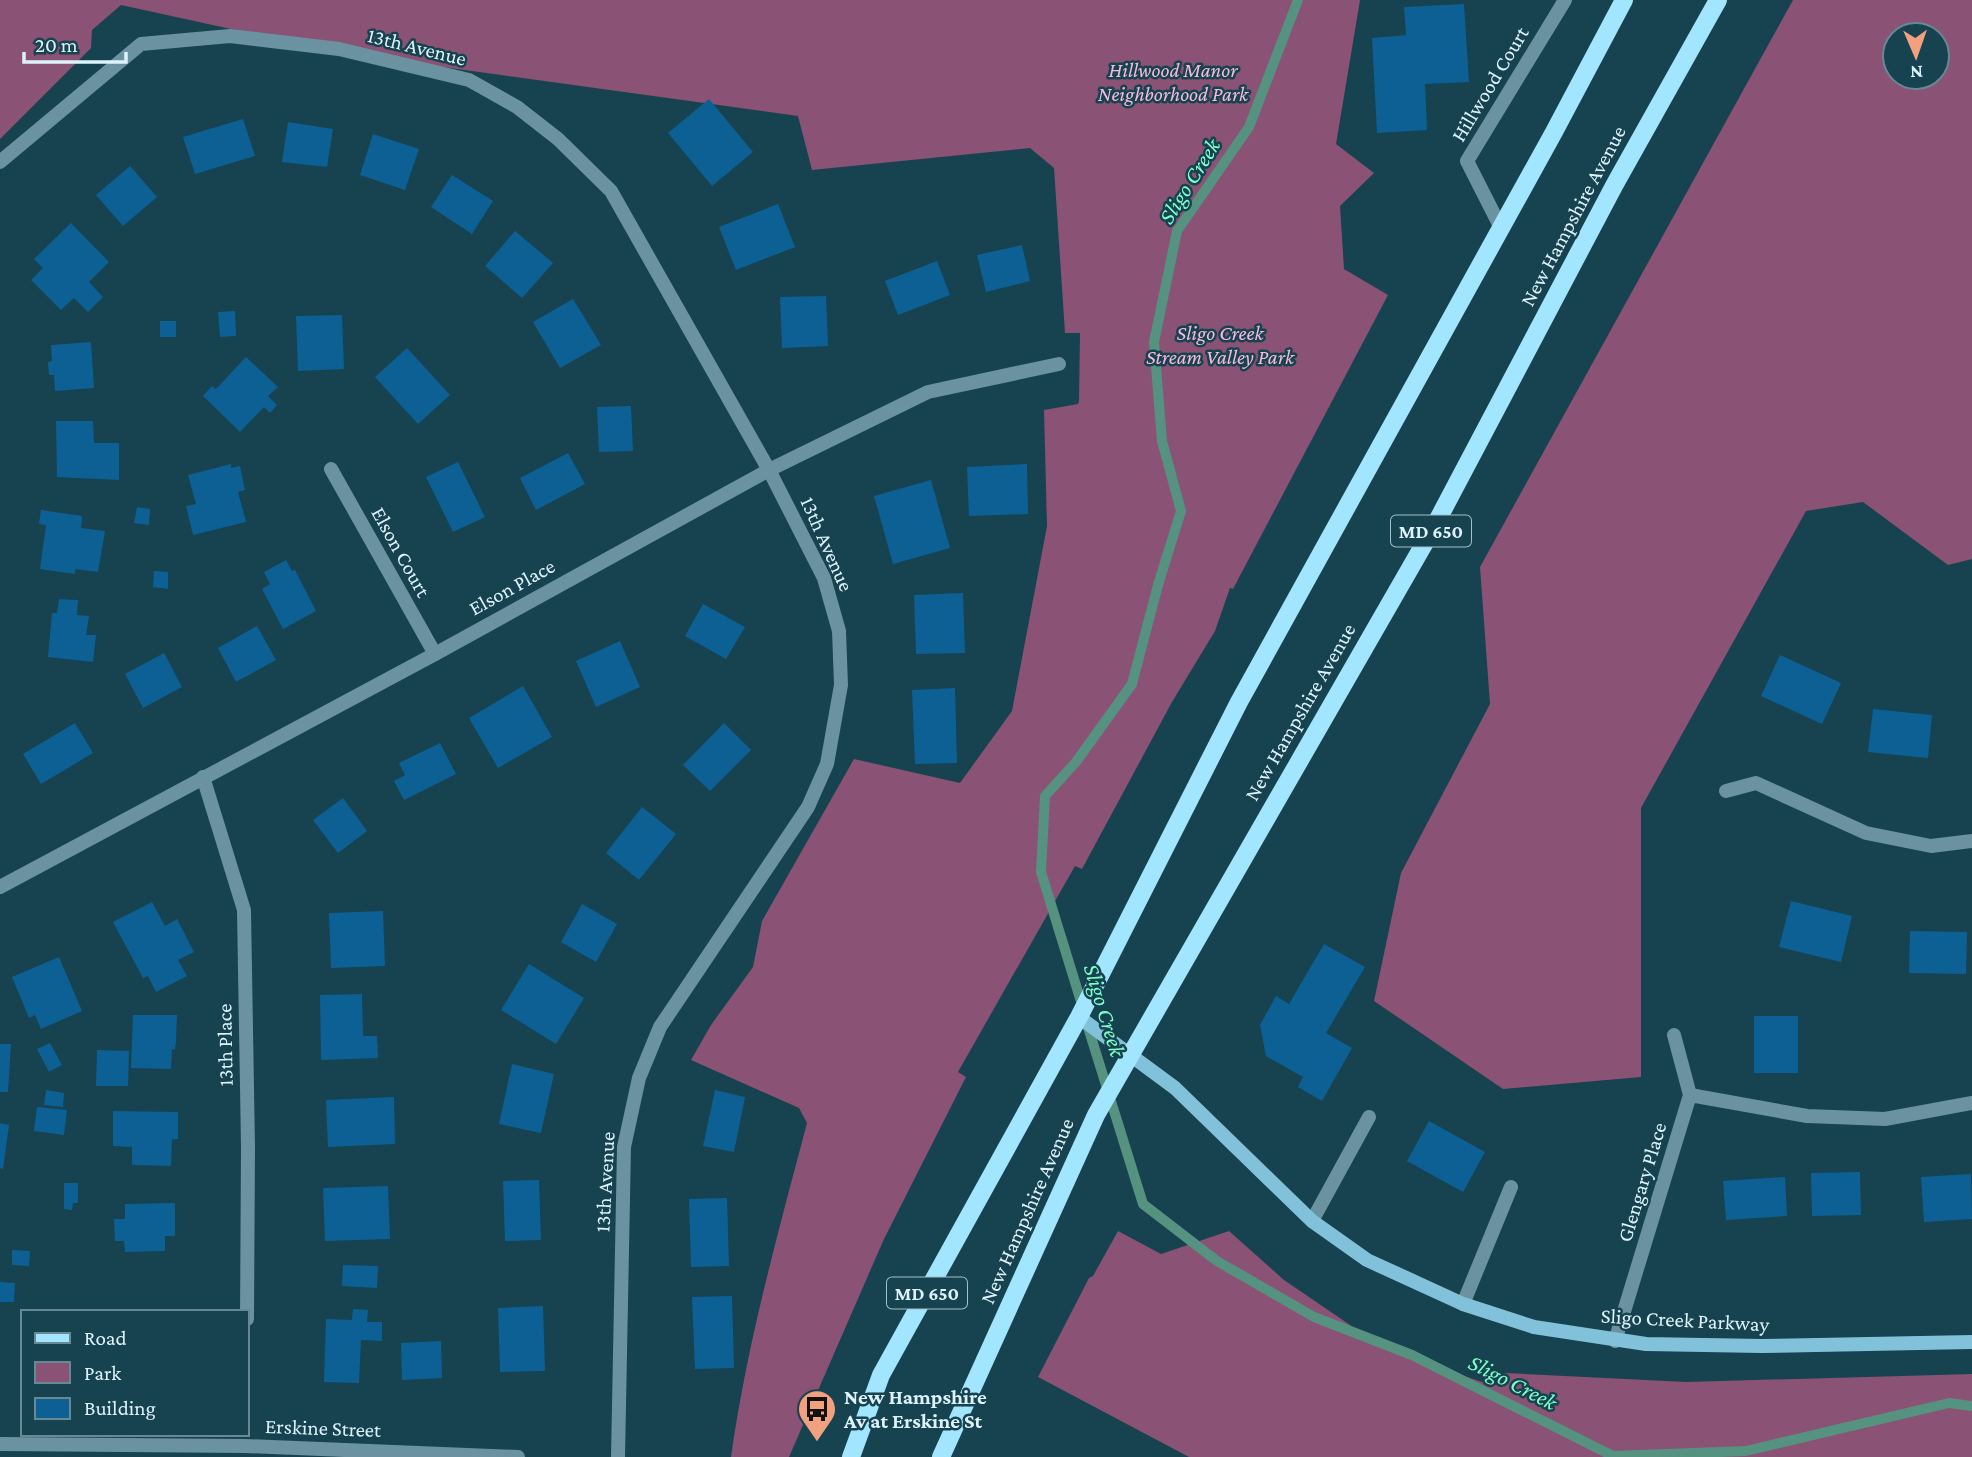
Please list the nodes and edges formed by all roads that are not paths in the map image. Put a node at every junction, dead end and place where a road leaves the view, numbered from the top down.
1 (1565, 0) edge
2 (1625, 0) edge
3 (1718, 0) edge
4 (0, 162) edge
5 (1501, 228) junction
6 (1059, 364) dead end
7 (331, 470) dead end
8 (769, 470) junction
9 (435, 654) junction
10 (203, 777) junction
11 (1727, 791) dead end
12 (1972, 841) edge
13 (0, 887) edge
14 (1079, 1017) junction
15 (1674, 1035) dead end
16 (1130, 1054) junction
17 (1690, 1095) junction
18 (1972, 1103) edge
19 (1369, 1117) dead end
20 (1511, 1187) dead end
21 (1312, 1221) junction
22 (1463, 1304) junction
23 (247, 1310) edge
24 (1615, 1341) junction
25 (1972, 1342) edge
26 (245, 1440) edge
27 (0, 1444) edge
28 (518, 1457) edge
29 (618, 1457) edge
30 (851, 1457) edge
31 (941, 1457) edge

1 - 5 street, Hillwood Court
2 - 5 main road, New Hampshire Avenue / MD 650
3 - 16 main road, New Hampshire Avenue / MD 650
4 - 8 street, 13th Avenue
5 - 14 main road, New Hampshire Avenue / MD 650
6 - 8 street, Elson Place
7 - 9 street, Elson Court
8 - 9 street, Elson Place
8 - 29 street, 13th Avenue
9 - 10 street, Elson Place
10 - 13 street, Elson Place
10 - 23 street, 13th Place
11 - 12 street
14 - 16 street, Sligo Creek Parkway
14 - 30 main road, New Hampshire Avenue / MD 650
15 - 17 street
16 - 21 street, Sligo Creek Parkway
16 - 31 main road, New Hampshire Avenue / MD 650
17 - 18 street
17 - 24 street, Glengary Place
19 - 21 street
20 - 22 street
21 - 22 street, Sligo Creek Parkway
22 - 24 street, Sligo Creek Parkway
24 - 25 street, Sligo Creek Parkway
26 - 27 street, Erskine Street
26 - 28 street, Erskine Street

